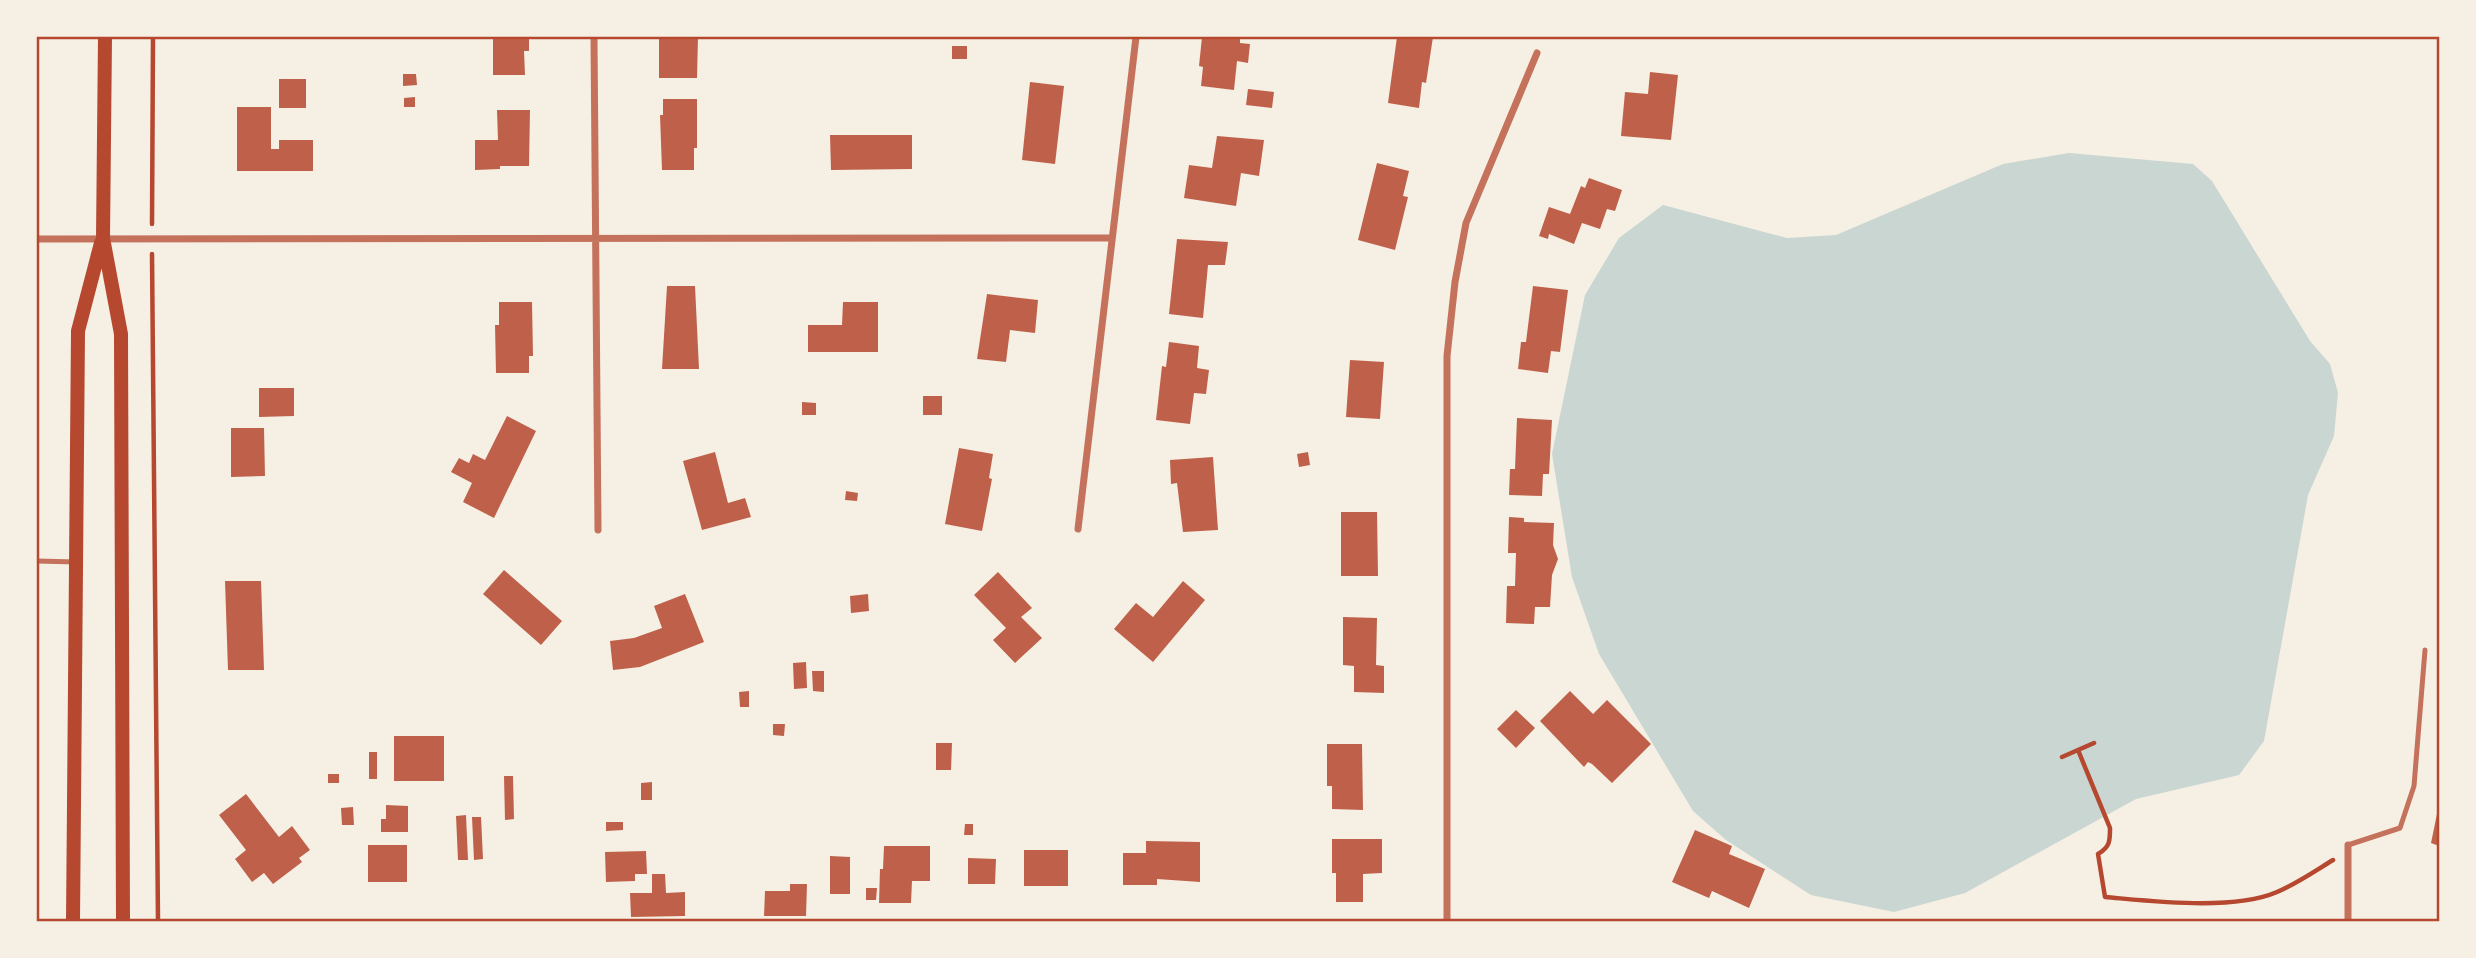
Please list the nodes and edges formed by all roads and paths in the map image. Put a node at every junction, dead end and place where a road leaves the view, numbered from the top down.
1 (105, 37) edge
2 (153, 37) edge
3 (594, 37) edge
4 (1136, 37) edge
5 (1537, 53) dead end
6 (103, 238) junction
7 (152, 238) junction
8 (1112, 238) junction
9 (37, 239) edge
10 (596, 239) junction
11 (1078, 529) dead end
12 (598, 530) dead end
13 (37, 561) edge
14 (76, 562) junction
15 (2425, 650) dead end
16 (2094, 743) dead end
17 (2078, 750) junction
18 (2062, 757) dead end
19 (2348, 849) junction
20 (73, 921) edge
21 (123, 921) edge
22 (158, 921) edge
23 (1447, 921) edge
24 (2348, 921) edge

1 - 6 main road
2 - 7 path
3 - 10 street
4 - 8 street
5 - 23 street
6 - 7 street
6 - 9 street
6 - 14 main road
6 - 21 main road
7 - 10 street
7 - 22 path
8 - 10 street
8 - 11 street
10 - 12 street
13 - 14 lane
14 - 20 main road
15 - 19 lane
16 - 17 path
17 - 18 path
17 - 19 path
19 - 24 street

